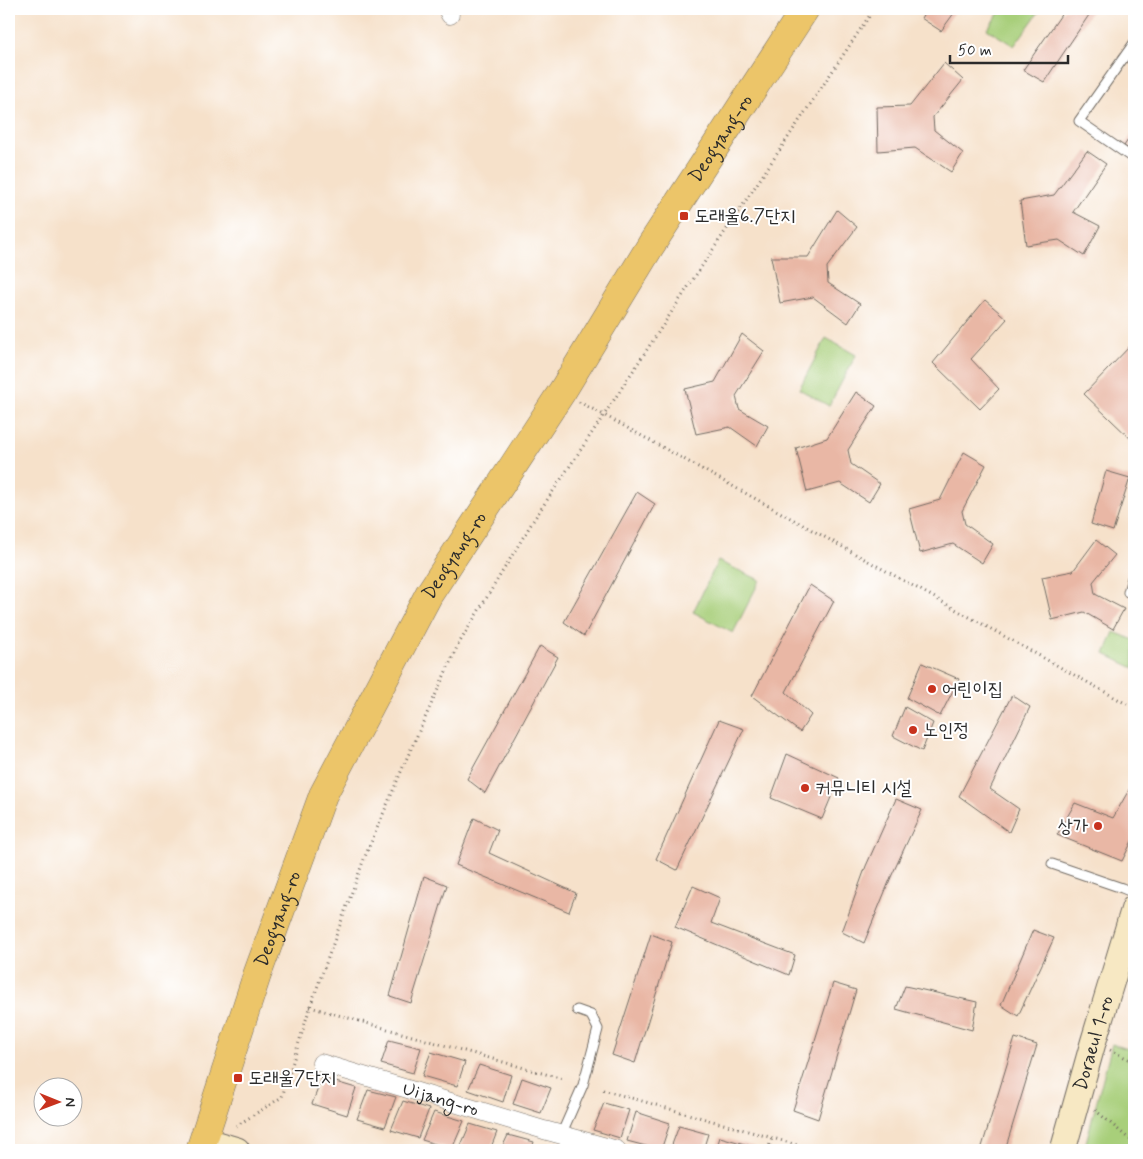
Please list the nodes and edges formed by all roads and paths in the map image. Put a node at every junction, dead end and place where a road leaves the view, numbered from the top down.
1 (874, 9) edge
2 (802, 11) edge
3 (1134, 43) edge
4 (1134, 159) edge
5 (576, 400) dead end
6 (604, 414) junction
7 (1134, 571) edge
8 (1134, 594) edge
9 (1134, 708) edge
10 (1052, 864) dead end
11 (1134, 893) edge
12 (1134, 908) edge
13 (310, 1007) junction
14 (578, 1010) dead end
15 (1106, 1048) dead end
16 (1134, 1062) edge
17 (321, 1063) dead end
18 (563, 1079) dead end
19 (603, 1090) dead end
20 (1090, 1106) dead end
21 (236, 1138) edge
22 (772, 1138) junction
23 (559, 1143) edge
24 (1134, 1143) edge
25 (201, 1145) edge
26 (617, 1150) edge
27 (768, 1150) edge
28 (815, 1150) edge
29 (1063, 1150) edge
30 (1134, 1150) edge

1 - 6 path
2 - 25 main road, Deogyang-ro
3 - 4 lane
5 - 6 path
6 - 9 path
6 - 13 path
7 - 8 lane
10 - 11 lane
12 - 29 street, Doraeul 1-ro
13 - 18 path
13 - 21 path
14 - 23 lane
15 - 16 path
17 - 23 street, Uijang-ro
19 - 22 path
20 - 24 path
21 - 25 street
22 - 27 path
22 - 28 path
23 - 26 street, Uijang-ro
24 - 30 path

